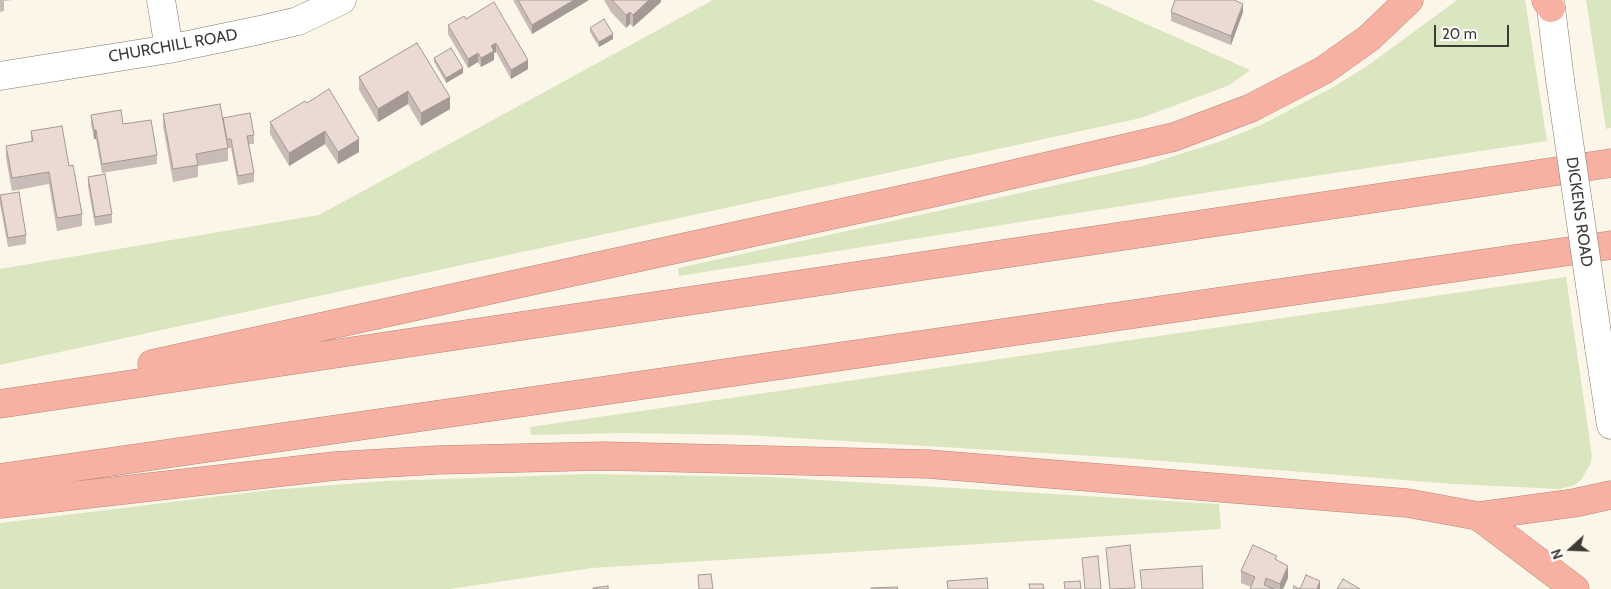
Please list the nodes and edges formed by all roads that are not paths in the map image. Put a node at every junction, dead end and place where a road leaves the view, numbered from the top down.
1 (161, 0) edge
2 (342, 0) edge
3 (1409, 1) edge
4 (1549, 3) edge
5 (169, 49) junction
6 (0, 76) edge
7 (1611, 163) edge
8 (1611, 245) edge
9 (0, 402) edge
10 (1611, 424) edge
11 (0, 478) edge
12 (1611, 494) edge
13 (0, 504) edge
14 (1478, 516) junction
15 (1575, 589) edge

1 - 5 street
2 - 5 street, CHURCHILL ROAD
3 - 9 highway
4 - 10 street, DICKENS ROAD, bridge
5 - 6 street, CHURCHILL ROAD
7 - 9 highway
8 - 11 highway
12 - 14 highway
13 - 14 highway
14 - 15 highway

